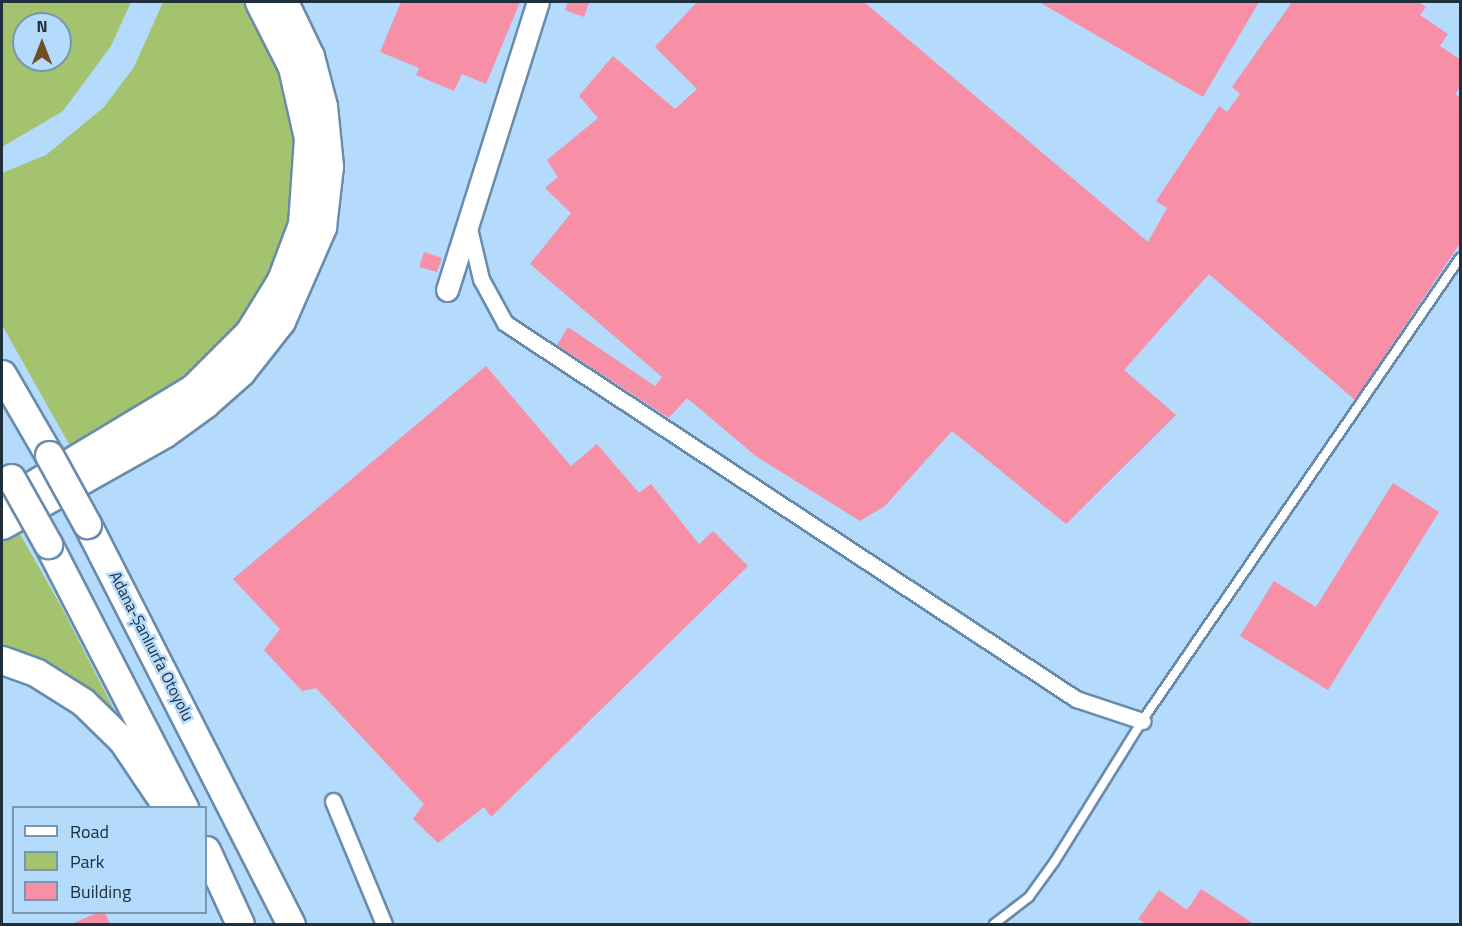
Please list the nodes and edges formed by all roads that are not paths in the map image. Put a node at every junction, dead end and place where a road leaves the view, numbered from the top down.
1 (259, 2) edge
2 (284, 2) edge
3 (538, 2) edge
4 (468, 224) junction
5 (1461, 258) edge
6 (447, 290) dead end
7 (2, 374) edge
8 (5, 480) edge
9 (2, 525) edge
10 (2, 660) edge
11 (1142, 721) junction
12 (333, 801) dead end
13 (165, 806) edge
14 (183, 806) edge
15 (207, 852) edge
16 (207, 887) edge
17 (228, 924) edge
18 (240, 924) edge
19 (291, 924) edge
20 (384, 924) edge
21 (994, 924) edge

1 - 8 highway
2 - 9 highway
3 - 4 street
4 - 6 street
4 - 11 street
5 - 11 lane
7 - 19 highway, Adana-Şanlıurfa Otoyolu, bridge
8 - 14 highway, bridge
10 - 13 highway
11 - 21 lane
12 - 20 street
15 - 18 highway
16 - 17 highway

